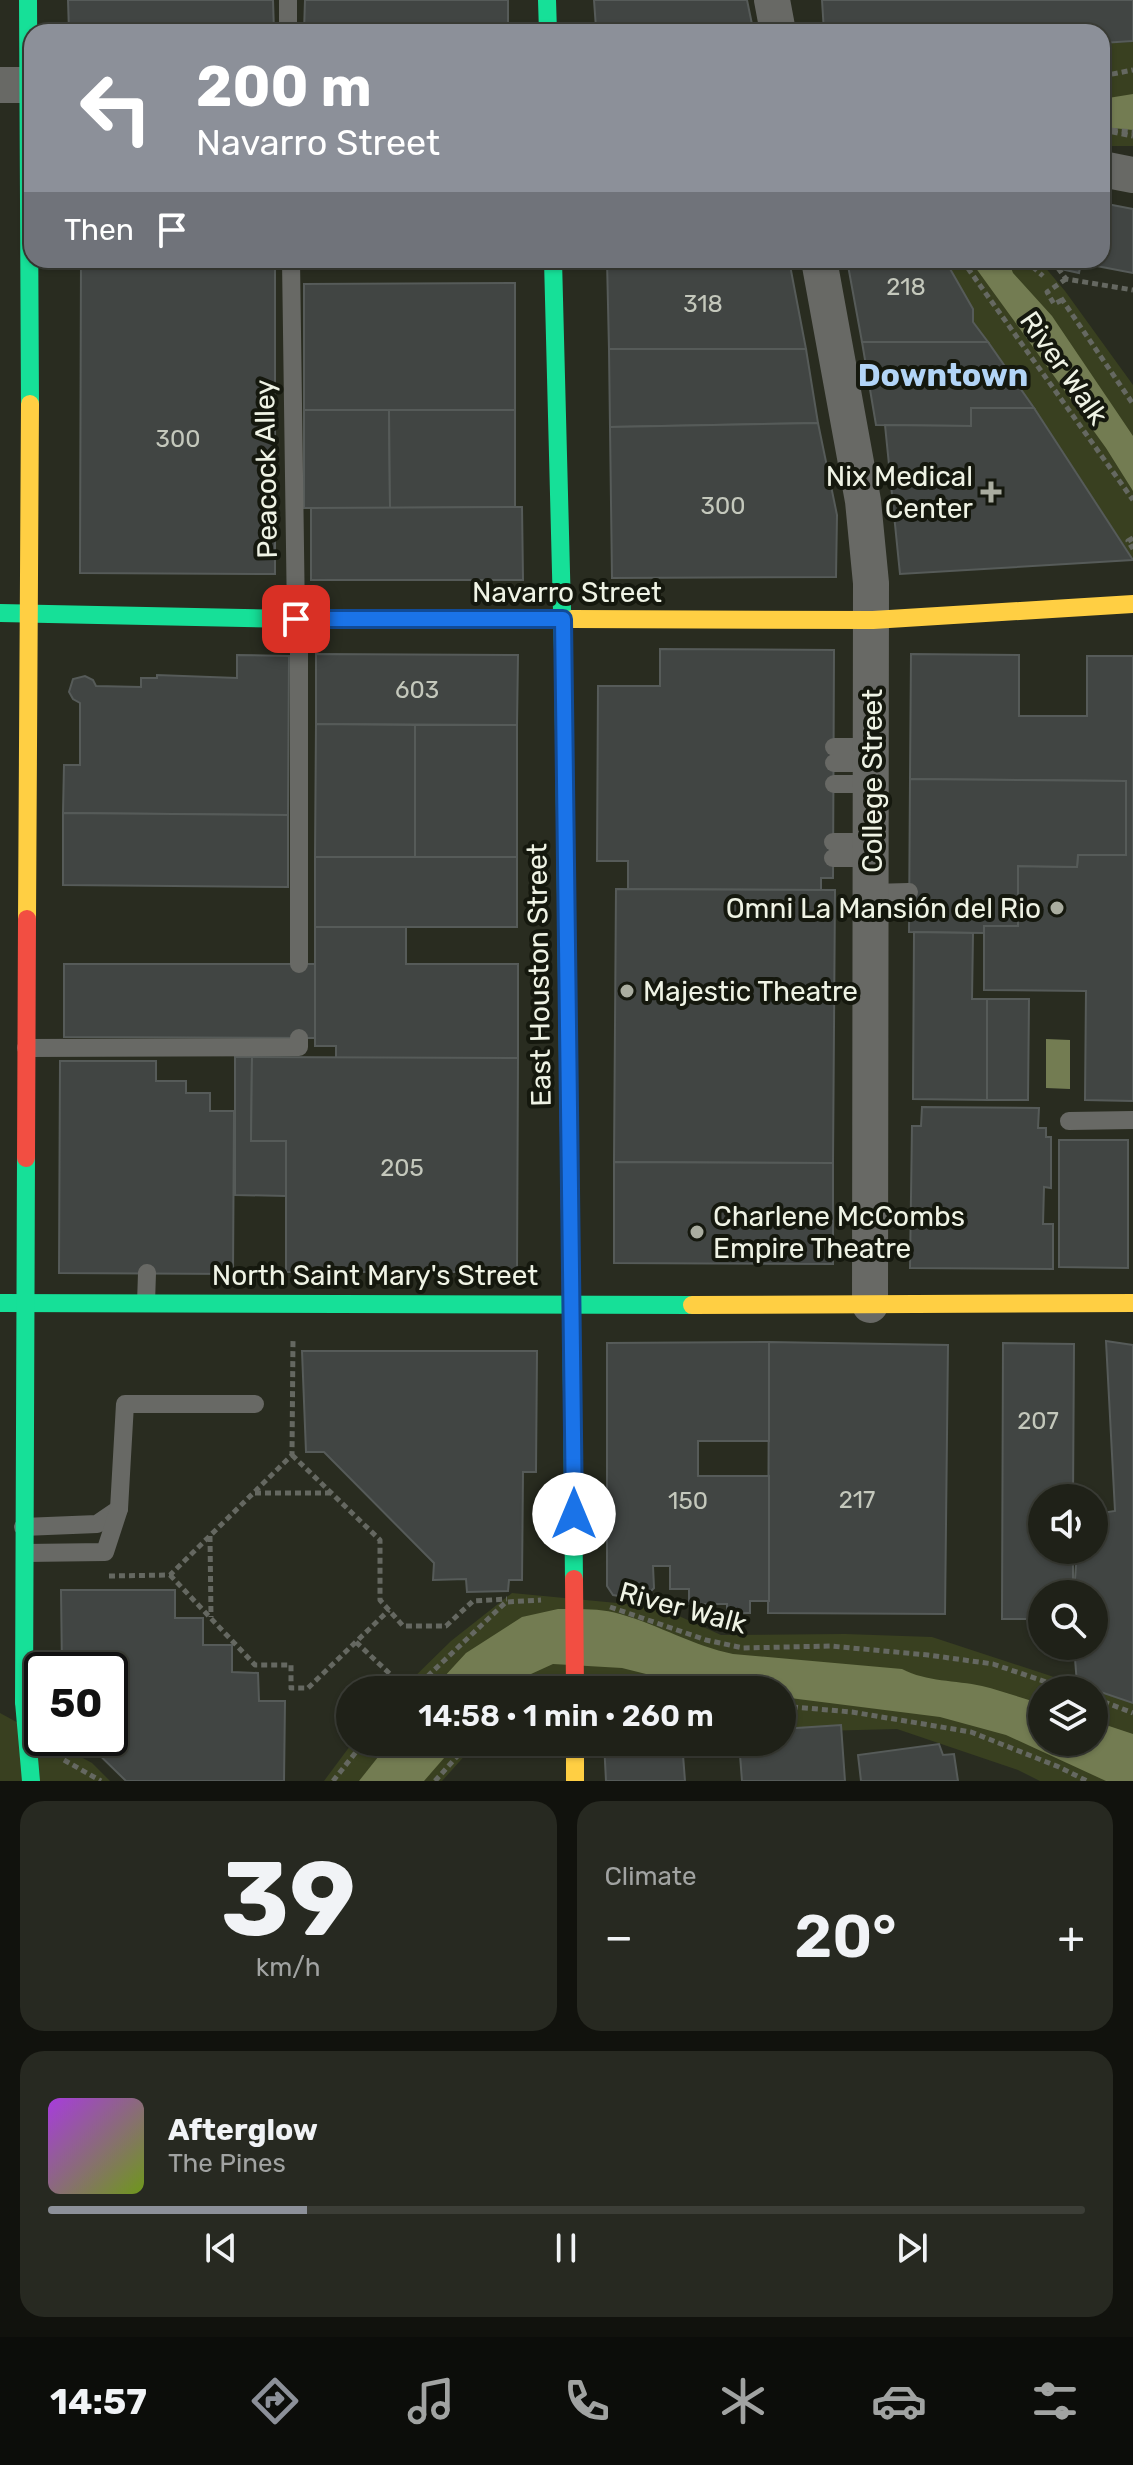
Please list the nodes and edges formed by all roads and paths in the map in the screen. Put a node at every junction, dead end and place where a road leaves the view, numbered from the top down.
1 (28, 0) edge
2 (288, 0) edge
3 (547, 0) edge
4 (772, 0) edge
5 (26, 24) edge
6 (288, 24) edge
7 (548, 24) edge
8 (776, 24) edge
9 (24, 42) edge
10 (1133, 70) edge
11 (1110, 74) edge
12 (20, 85) edge
13 (1110, 132) edge
14 (1133, 134) edge
15 (1110, 171) edge
16 (1133, 175) edge
17 (24, 190) edge
18 (27, 268) edge
19 (291, 268) edge
20 (553, 268) edge
21 (820, 268) edge
22 (968, 268) edge
23 (1034, 268) edge
24 (1058, 268) edge
25 (1043, 276) dead end
26 (1066, 279) junction
27 (1133, 290) edge
28 (1133, 404) edge
29 (1133, 500) edge
30 (1133, 538) edge
31 (1133, 549) edge
32 (1133, 604) edge
33 (0, 613) edge
34 (28, 613) junction
35 (296, 619) junction
36 (563, 619) junction
37 (873, 620) junction
38 (834, 755) dead end
39 (872, 765) junction
40 (834, 784) dead end
41 (833, 850) dead end
42 (871, 864) junction
43 (909, 892) dead end
44 (299, 964) dead end
45 (299, 1043) dead end
46 (26, 1048) junction
47 (1133, 1120) edge
48 (1069, 1121) dead end
49 (147, 1273) dead end
50 (0, 1303) edge
51 (24, 1303) junction
52 (146, 1303) junction
53 (1133, 1303) edge
54 (573, 1304) junction
55 (870, 1305) junction
56 (293, 1340) dead end
57 (255, 1404) dead end
58 (292, 1455) junction
59 (254, 1493) junction
60 (332, 1493) junction
61 (119, 1509) junction
62 (23, 1527) junction
63 (210, 1536) junction
64 (23, 1553) junction
65 (170, 1575) junction
66 (101, 1577) dead end
67 (529, 1599) edge
68 (529, 1599) edge
69 (529, 1599) edge
70 (529, 1599) edge
71 (607, 1607) dead end
72 (389, 1610) junction
73 (211, 1618) junction
74 (356, 1642) junction
75 (394, 1676) edge
76 (425, 1676) edge
77 (575, 1676) edge
78 (1029, 1676) edge
79 (1108, 1703) edge
80 (796, 1707) edge
81 (1133, 1713) edge
82 (353, 1756) edge
83 (457, 1756) edge
84 (575, 1756) edge
85 (31, 1781) edge
86 (333, 1781) edge
87 (435, 1781) edge
88 (575, 1781) edge
89 (1087, 1781) edge

1 - 5 main road
2 - 6 lane
3 - 7 main road
4 - 8 street
9 - 12 main road
10 - 11 path
12 - 17 main road
13 - 14 path, bridge
15 - 16 street
18 - 34 main road
19 - 35 lane, Peacock Alley
20 - 36 main road, East Houston Street
21 - 37 street, College Street
22 - 29 path, River Walk
23 - 25 path, River Walk
24 - 26 path
26 - 27 path
26 - 28 path, River Walk
30 - 31 path
32 - 37 main road, Navarro Street
33 - 34 main road, Navarro Street
34 - 35 main road, Navarro Street
34 - 46 main road
35 - 36 main road, Navarro Street
35 - 44 lane, Peacock Alley
36 - 37 main road, Navarro Street
36 - 54 main road, East Houston Street
37 - 39 street, College Street
38 - 39 lane
39 - 40 lane
39 - 42 street, College Street
41 - 42 lane
42 - 43 lane
42 - 55 street, College Street
45 - 46 lane
46 - 51 main road
47 - 48 lane
49 - 52 lane
50 - 51 main road, North Saint Mary's Street
51 - 52 main road, North Saint Mary's Street
51 - 62 main road
52 - 54 main road, North Saint Mary's Street
53 - 55 main road, North Saint Mary's Street
54 - 55 main road, North Saint Mary's Street
54 - 77 main road, East Houston Street, bridge
56 - 58 path
57 - 61 lane
58 - 59 path
58 - 60 path
59 - 60 path
59 - 63 path
60 - 72 path
61 - 62 lane
61 - 64 lane
62 - 64 main road
63 - 65 path
63 - 73 path
64 - 85 main road, bridge
65 - 66 path
65 - 73 path
67 - 72 path
68 - 69 path
70 - 76 path
71 - 78 path, River Walk
72 - 74 path
73 - 74 path
74 - 75 path
79 - 81 path
80 - 89 path
82 - 86 path
83 - 87 path
84 - 88 main road

